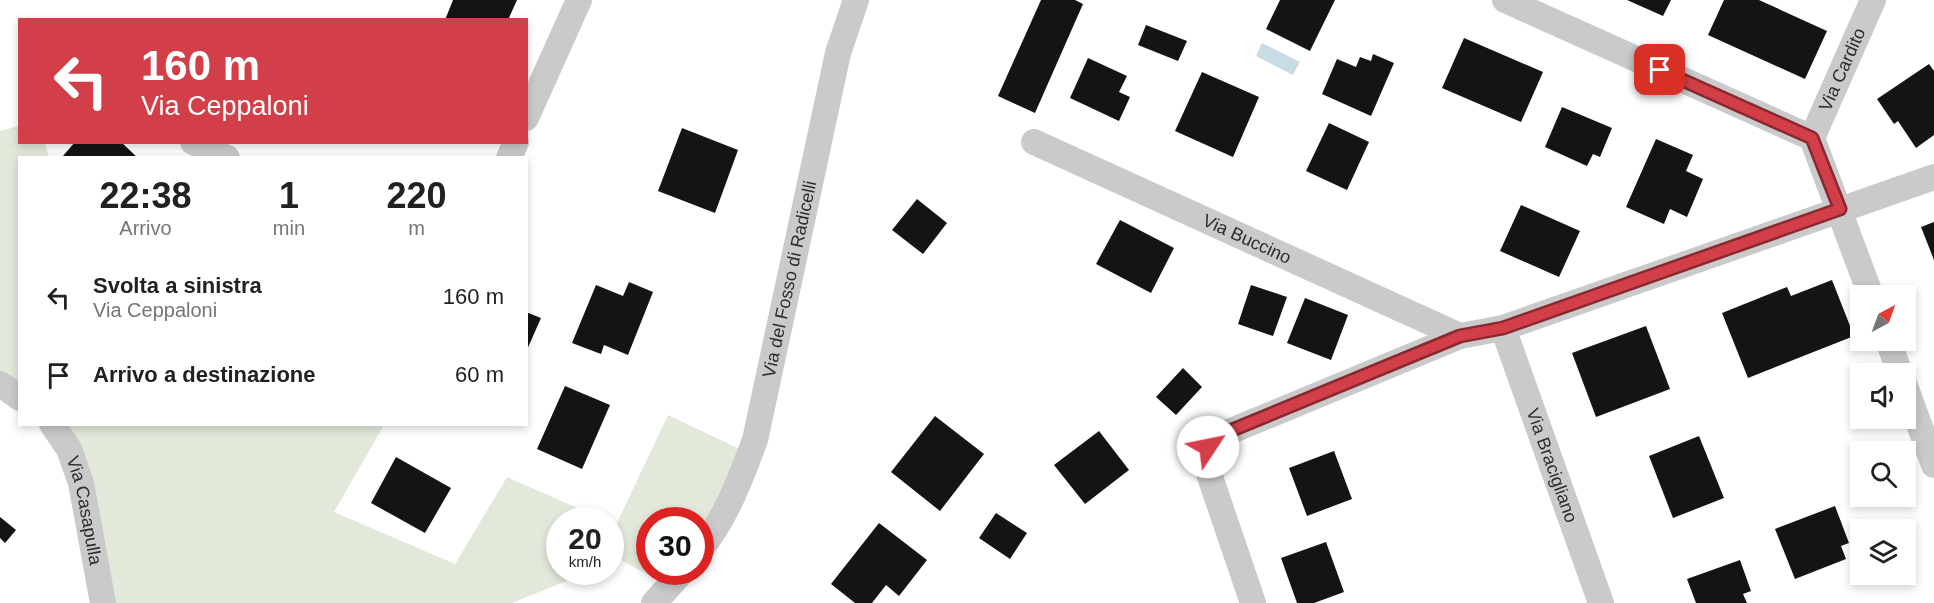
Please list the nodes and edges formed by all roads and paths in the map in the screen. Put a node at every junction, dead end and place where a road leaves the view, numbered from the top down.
1 (579, 0) edge
2 (856, 0) edge
3 (1507, 0) edge
4 (1873, 0) edge
5 (528, 114) edge
6 (1812, 138) junction
7 (1034, 142) dead end
8 (198, 144) edge
9 (223, 156) edge
10 (1934, 177) edge
11 (1840, 209) junction
12 (1867, 285) edge
13 (1503, 328) junction
14 (1460, 336) junction
15 (0, 384) edge
16 (18, 397) edge
17 (1916, 416) edge
18 (53, 426) edge
19 (1934, 465) edge
20 (714, 531) edge
21 (670, 585) edge
22 (1248, 601) edge
23 (103, 603) edge
24 (654, 603) edge
25 (1601, 603) edge

1 - 5 street
2 - 20 street, Via del Fosso di Radicelli
3 - 6 street
4 - 6 street, Via Cardito
6 - 11 street
7 - 14 street, Via Buccino
8 - 9 street
10 - 11 street
11 - 12 street
11 - 13 street
13 - 14 street
13 - 25 street, Via Bracigliano
14 - 22 street
15 - 16 street
17 - 19 street
18 - 23 street, Via Casapulla
21 - 24 street

